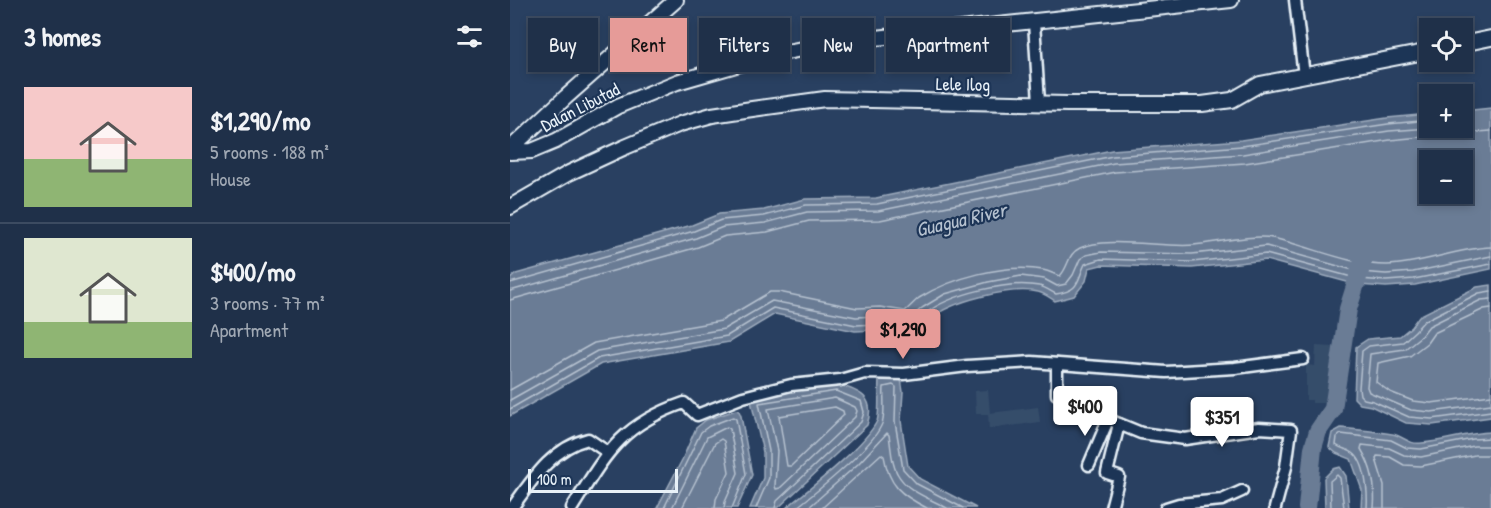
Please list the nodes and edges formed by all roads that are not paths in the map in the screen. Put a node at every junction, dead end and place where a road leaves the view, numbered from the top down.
1 (676, 0) edge
2 (1232, 0) edge
3 (1295, 0) edge
4 (1034, 22) junction
5 (1491, 38) edge
6 (1473, 42) edge
7 (1419, 53) edge
8 (1304, 76) junction
9 (1039, 103) junction
10 (510, 151) edge
11 (510, 207) edge
12 (1303, 359) dead end
13 (1057, 364) junction
14 (1108, 420) junction
15 (1119, 424) junction
16 (607, 452) junction
17 (1089, 465) dead end
18 (1242, 491) dead end
19 (512, 508) edge
20 (572, 508) edge
21 (1111, 508) edge
22 (1166, 508) edge
23 (1275, 508) edge

1 - 10 street
2 - 4 street, Dalan Libutad
3 - 8 street
4 - 9 street
4 - 10 street, Dalan Libutad
5 - 6 street
7 - 8 street, Lele Ilog
8 - 9 street, Lele Ilog
9 - 11 street, Lele Ilog
12 - 13 street
13 - 14 street
13 - 16 street
14 - 15 street
14 - 17 street
15 - 21 street
15 - 23 street
16 - 19 street
16 - 20 street
18 - 22 street

